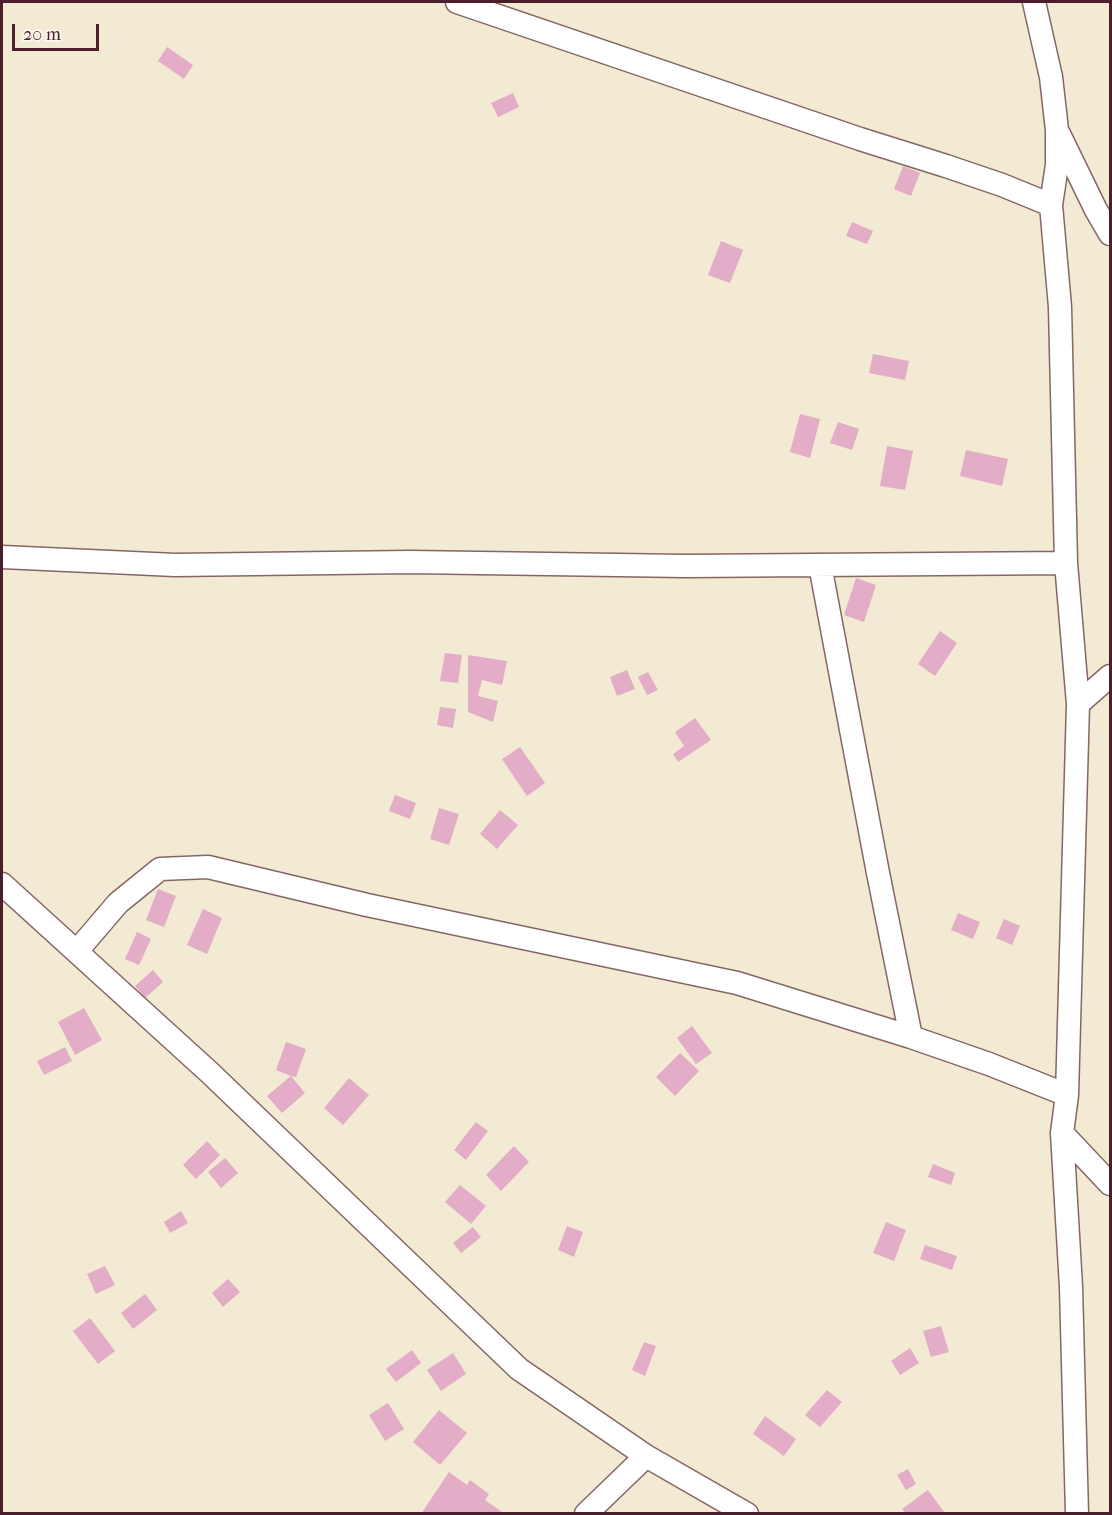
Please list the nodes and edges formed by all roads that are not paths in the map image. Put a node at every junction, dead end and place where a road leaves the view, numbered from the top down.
1 (458, 2) edge
2 (1034, 2) edge
3 (1058, 130) junction
4 (1051, 205) junction
5 (1110, 234) edge
6 (2, 557) edge
7 (1066, 563) junction
8 (820, 565) junction
9 (1110, 676) edge
10 (1078, 704) junction
11 (2, 884) edge
12 (77, 951) junction
13 (910, 1037) junction
14 (1067, 1095) junction
15 (1062, 1133) junction
16 (1110, 1184) edge
17 (646, 1456) junction
18 (586, 1514) edge
19 (747, 1514) edge
20 (1077, 1514) edge

1 - 4 street
2 - 3 street
3 - 4 street
3 - 5 street
4 - 7 street
6 - 8 street
7 - 8 street
7 - 10 street
8 - 13 street
9 - 10 street
10 - 14 street
11 - 12 street
12 - 13 street
12 - 17 street
13 - 14 street
14 - 15 street
15 - 16 street
15 - 20 street
17 - 18 street
17 - 19 street

